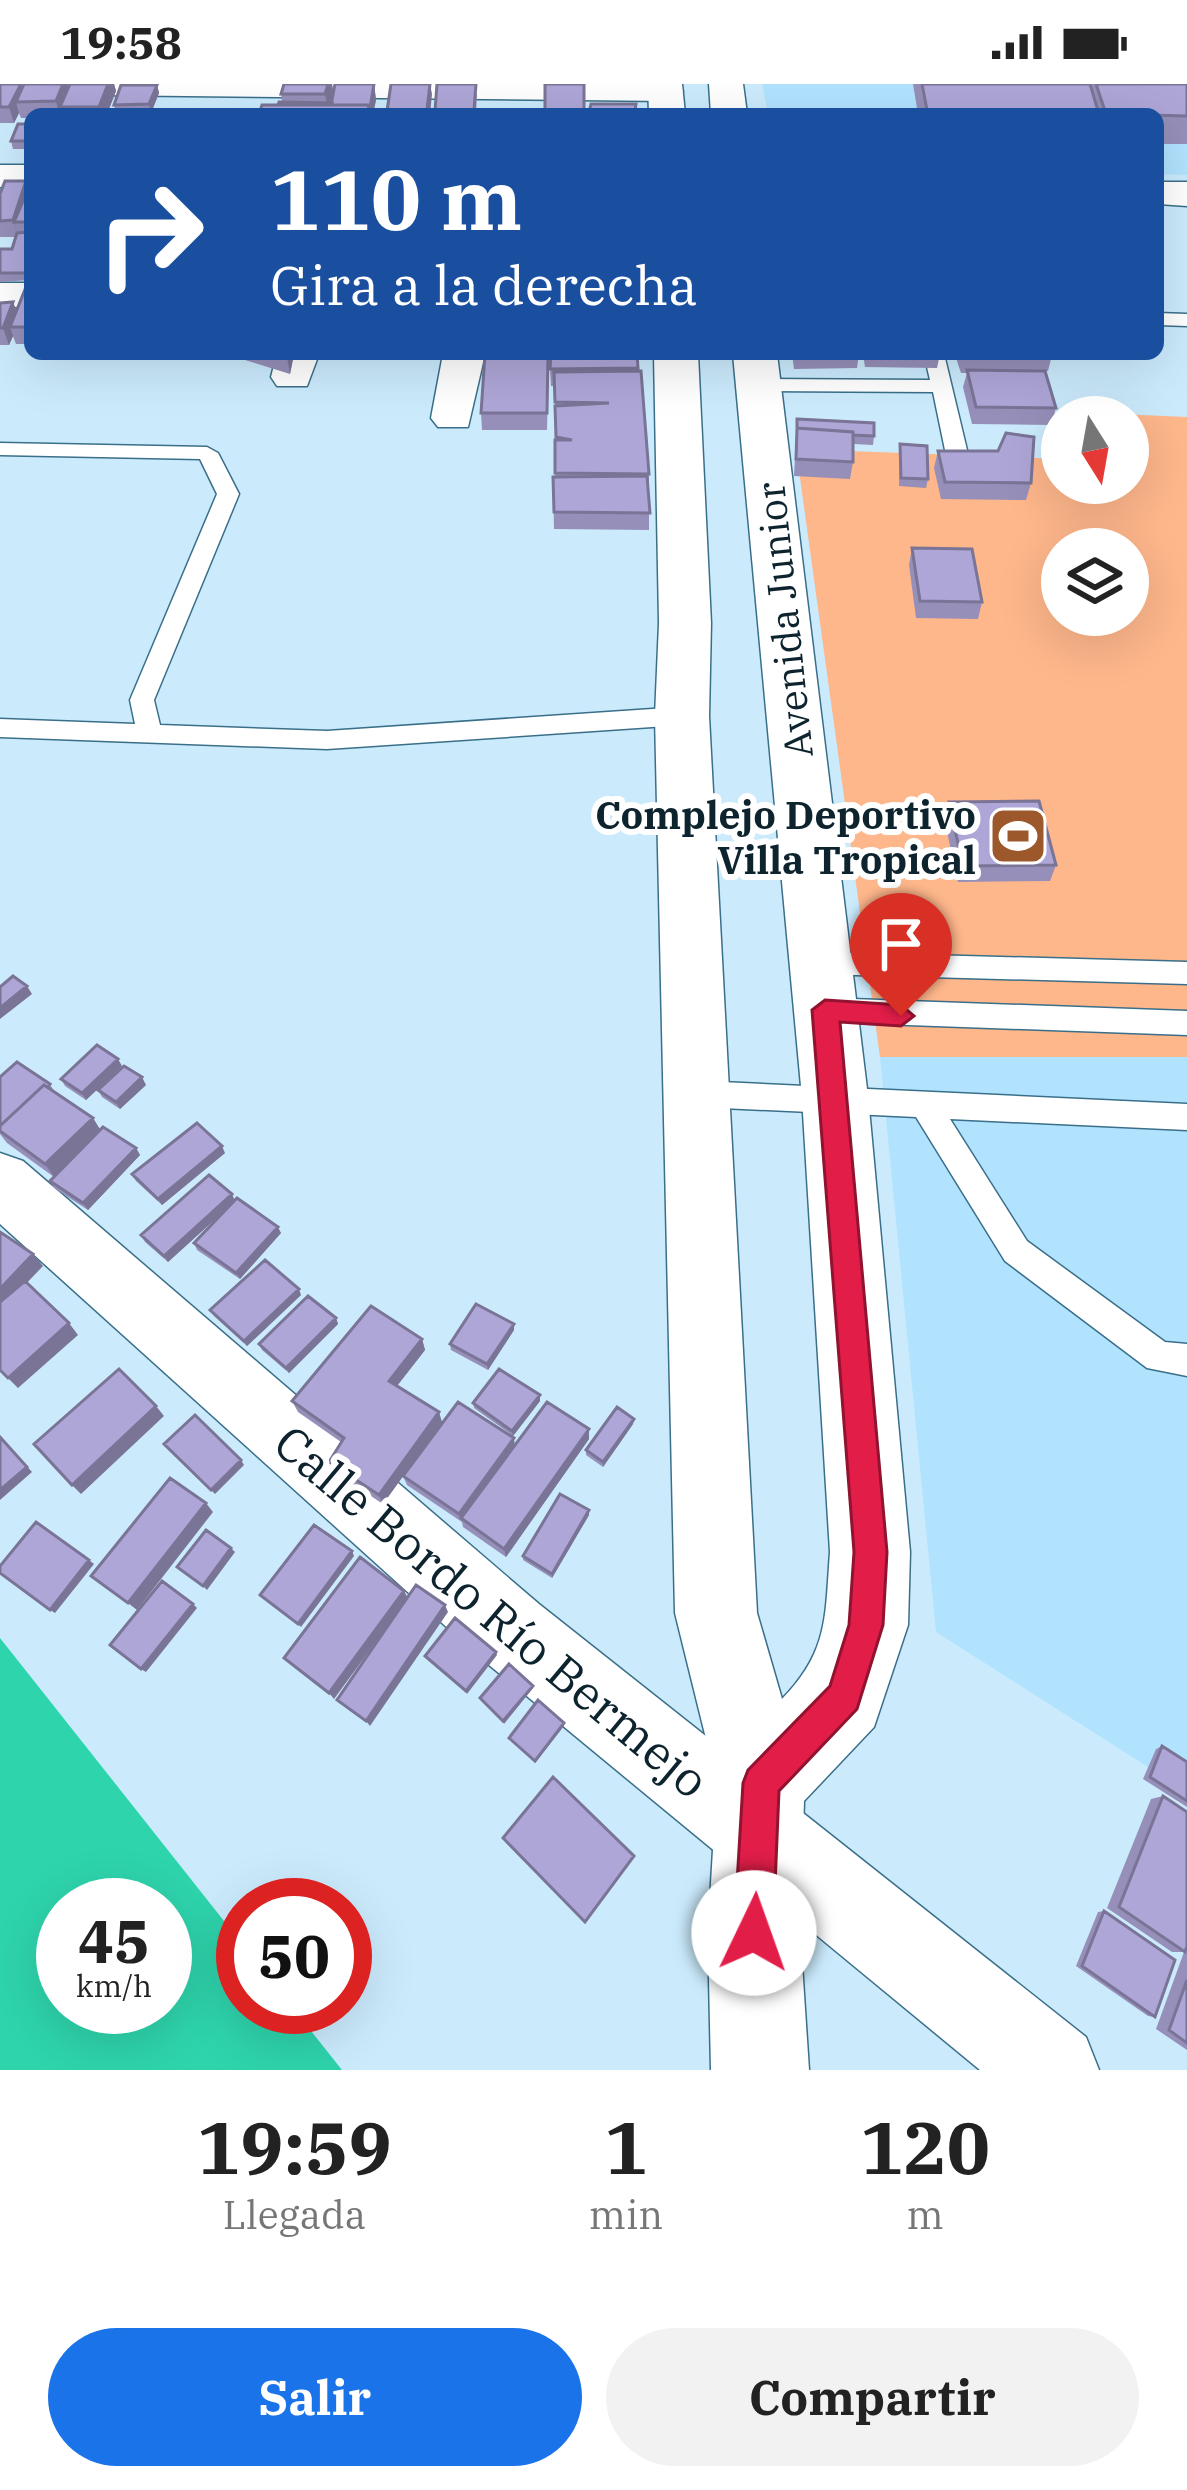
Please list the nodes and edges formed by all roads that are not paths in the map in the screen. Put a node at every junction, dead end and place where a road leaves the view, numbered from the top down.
1 (0, 84) edge
2 (251, 95) edge
3 (666, 96) edge
4 (463, 360) edge
5 (676, 360) edge
6 (935, 360) edge
7 (757, 370) edge
8 (941, 386) junction
9 (453, 418) dead end
10 (0, 449) edge
11 (956, 450) edge
12 (682, 716) junction
13 (0, 728) edge
14 (150, 737) junction
15 (1187, 973) edge
16 (823, 987) junction
17 (1187, 1023) edge
18 (700, 1094) junction
19 (835, 1097) junction
20 (926, 1107) junction
21 (1187, 1117) edge
22 (0, 1182) edge
23 (1187, 1360) edge
24 (759, 1808) junction
25 (760, 2070) edge
26 (1053, 2070) edge

1 - 2 street
2 - 3 street
4 - 9 street
5 - 12 main road
6 - 8 lane
7 - 8 lane
7 - 16 main road, Avenida Junior
8 - 11 lane
10 - 14 lane
12 - 14 lane
12 - 18 main road
13 - 14 lane
15 - 16 lane
16 - 17 lane
16 - 19 main road, Avenida Junior
18 - 19 lane
18 - 24 main road
19 - 20 lane
19 - 24 main road, Avenida Junior
20 - 21 lane
20 - 23 lane
22 - 24 street, Calle Bordo Río Bermejo
24 - 25 main road
24 - 26 street, Calle Bordo Río Bermejo

